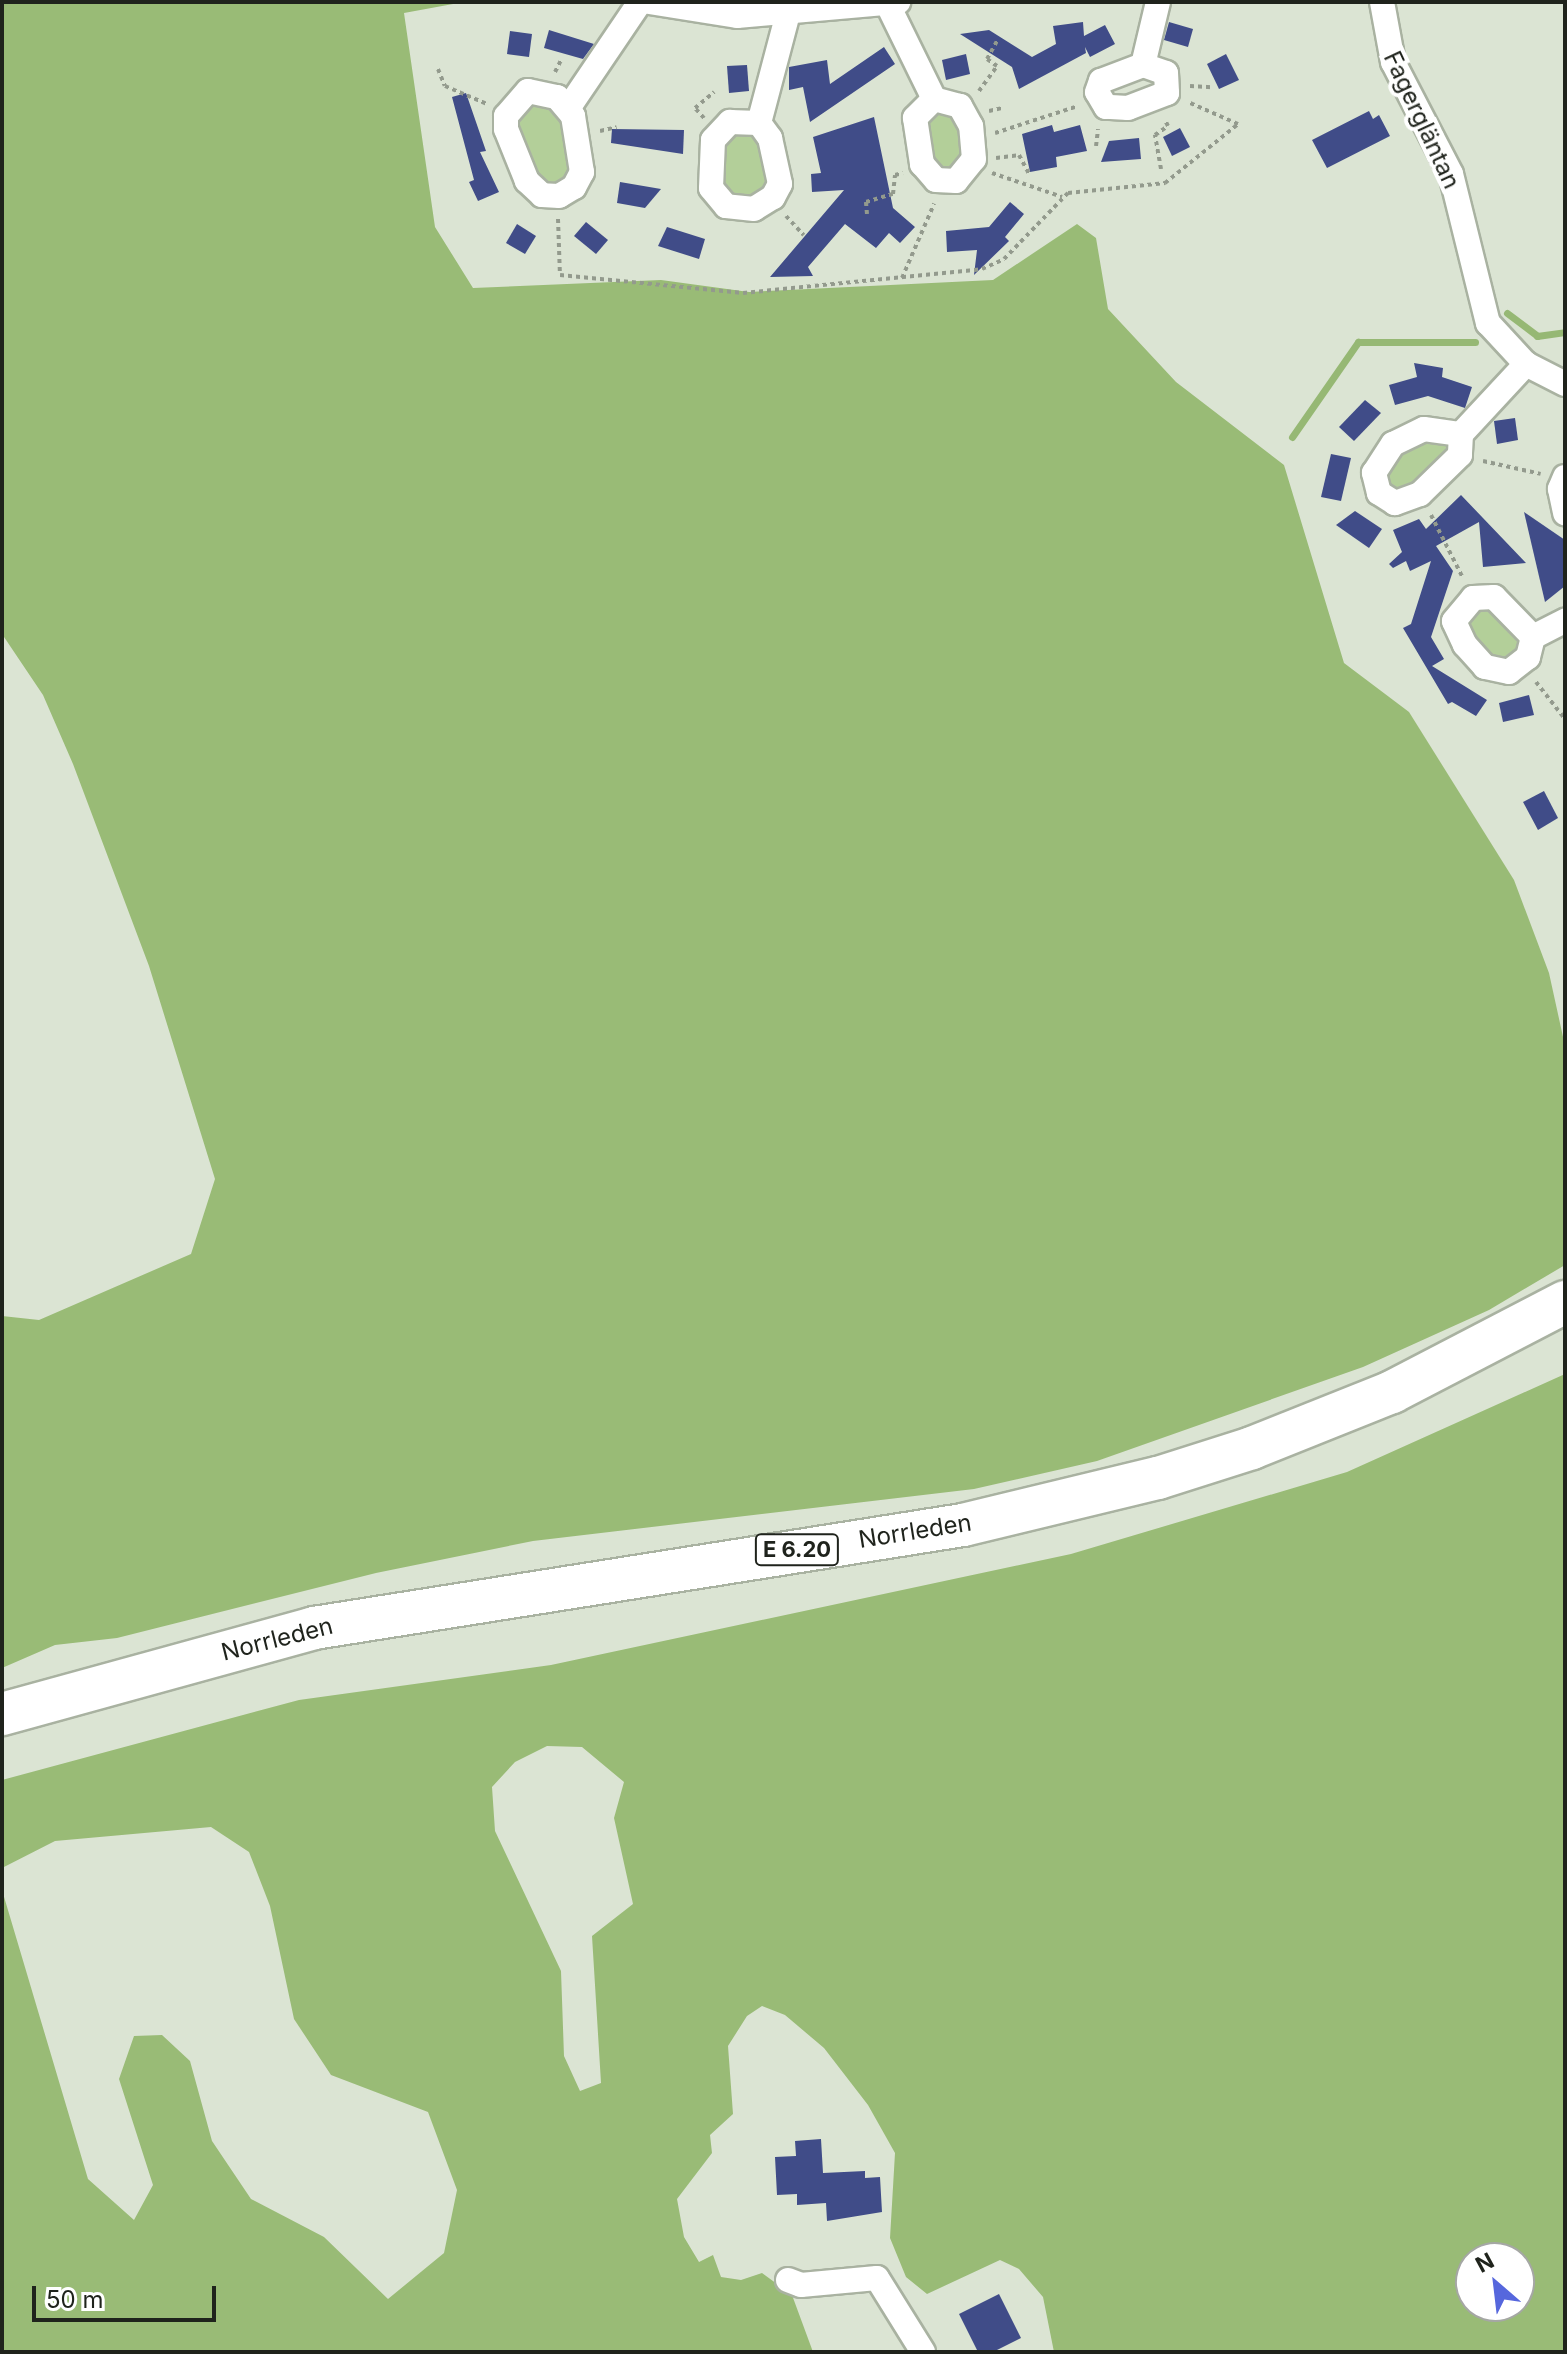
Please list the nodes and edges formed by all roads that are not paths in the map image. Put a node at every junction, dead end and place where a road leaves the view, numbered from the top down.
1 (640, 2) edge
2 (649, 2) edge
3 (1158, 2) edge
4 (1382, 2) edge
5 (892, 3) edge
6 (788, 13) junction
7 (1143, 65) junction
8 (934, 99) junction
9 (569, 107) junction
10 (759, 123) dead end
11 (1526, 364) junction
12 (1565, 384) edge
13 (1460, 444) junction
14 (1564, 478) edge
15 (1565, 513) edge
16 (1565, 621) edge
17 (1533, 637) junction
18 (1565, 1302) edge
19 (2, 1714) edge
20 (788, 2280) dead end
21 (923, 2352) edge

1 - 9 street
2 - 6 street
3 - 7 street
4 - 11 street, Fagergläntan
5 - 6 street
5 - 8 street
6 - 10 street
7 - 7 street
8 - 8 street
9 - 9 street
11 - 12 street, Fagergläntan
11 - 13 street
13 - 13 street
14 - 15 street
16 - 17 street
17 - 17 street
18 - 19 highway, Norrleden / E 6.20
20 - 21 street

